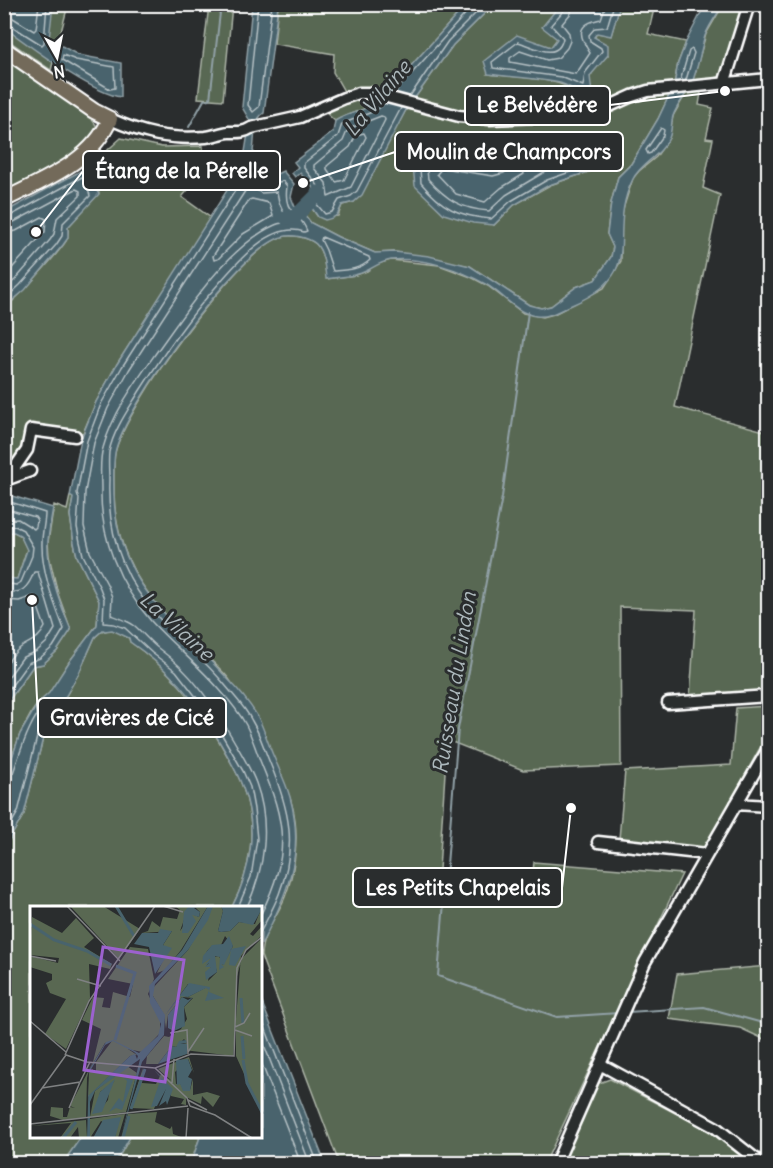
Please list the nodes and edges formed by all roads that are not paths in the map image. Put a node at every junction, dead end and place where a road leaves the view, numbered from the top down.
1 (749, 4) edge
2 (4, 49) edge
3 (768, 80) edge
4 (724, 84) junction
5 (110, 119) junction
6 (4, 200) edge
7 (75, 436) dead end
8 (30, 471) dead end
9 (6, 480) edge
10 (768, 696) edge
11 (668, 703) dead end
12 (768, 749) edge
13 (736, 804) junction
14 (768, 806) edge
15 (598, 842) dead end
16 (707, 854) junction
17 (600, 1064) junction
18 (556, 1164) edge
19 (762, 1164) edge

1 - 4 street
2 - 5 main road
3 - 4 street
4 - 5 street
5 - 6 main road
7 - 9 street
8 - 9 street
10 - 11 street
12 - 13 street
13 - 14 street
13 - 16 street
15 - 16 street
16 - 17 street
17 - 18 street
17 - 19 street

